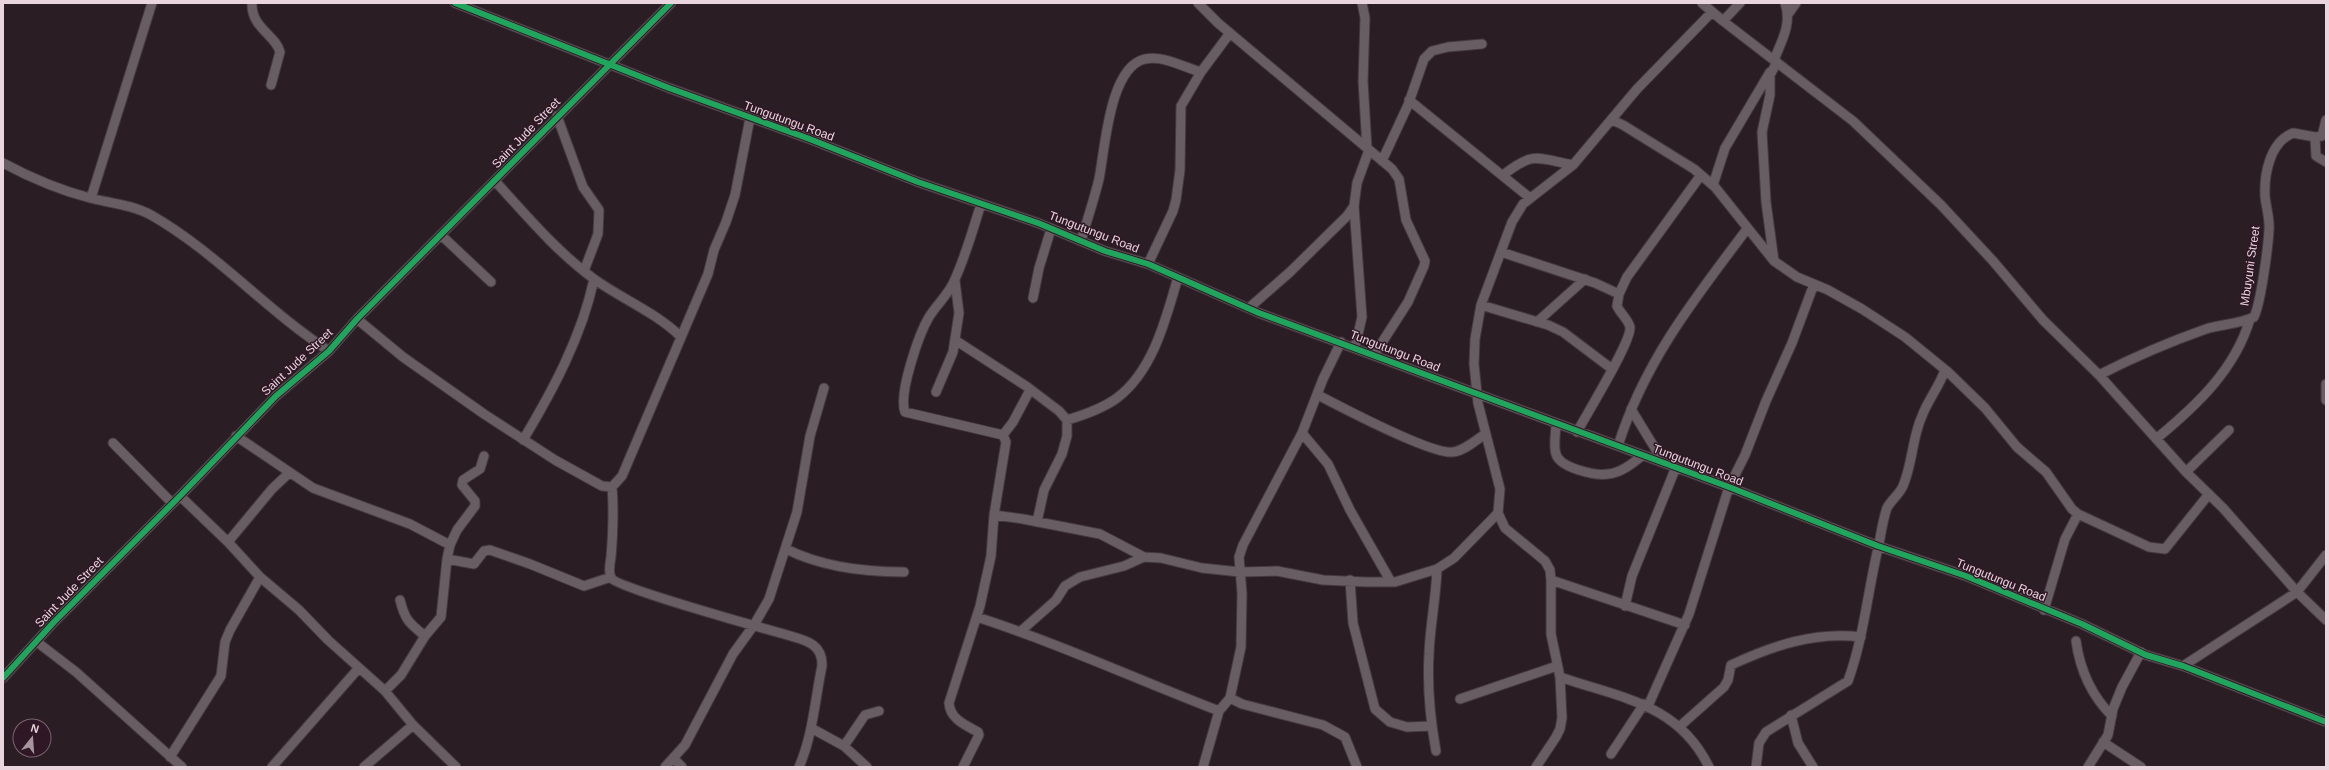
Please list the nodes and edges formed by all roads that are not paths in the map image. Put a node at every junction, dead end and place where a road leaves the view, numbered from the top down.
1 (152, 3) edge
2 (252, 3) edge
3 (455, 3) edge
4 (671, 3) edge
5 (1198, 3) edge
6 (1362, 3) edge
7 (1702, 3) edge
8 (1740, 3) edge
9 (1785, 3) edge
10 (1796, 3) edge
11 (469, 6) edge
12 (1712, 12) junction
13 (1789, 13) junction
14 (1723, 21) junction
15 (1230, 33) junction
16 (1482, 44) dead end
17 (1776, 61) junction
18 (610, 65) junction
19 (1771, 71) junction
20 (1200, 72) junction
21 (271, 85) dead end
22 (1409, 100) junction
23 (557, 116) junction
24 (750, 118) junction
25 (1612, 120) junction
26 (2326, 120) edge
27 (2315, 137) junction
28 (1368, 149) junction
29 (1382, 161) junction
30 (2326, 162) edge
31 (3, 163) edge
32 (1573, 165) junction
33 (1503, 175) junction
34 (1701, 175) junction
35 (495, 181) junction
36 (1713, 185) junction
37 (91, 198) junction
38 (1530, 198) junction
39 (982, 204) junction
40 (1354, 206) junction
41 (1051, 229) junction
42 (1747, 229) junction
43 (441, 235) junction
44 (1081, 241) junction
45 (1501, 252) junction
46 (1774, 261) junction
47 (1148, 264) junction
48 (584, 271) junction
49 (1178, 278) junction
50 (594, 279) junction
51 (1585, 279) junction
52 (955, 281) junction
53 (491, 282) dead end
54 (1814, 284) junction
55 (1619, 294) junction
56 (1033, 298) dead end
57 (1481, 305) junction
58 (1249, 308) junction
59 (357, 319) junction
60 (2250, 319) junction
61 (1537, 322) junction
62 (680, 336) junction
63 (955, 340) junction
64 (1341, 342) junction
65 (1356, 347) junction
66 (329, 351) junction
67 (1374, 355) junction
68 (1612, 369) junction
69 (1945, 370) junction
70 (2099, 375) junction
71 (2326, 384) edge
72 (824, 388) dead end
73 (1030, 390) junction
74 (936, 392) dead end
75 (1476, 392) junction
76 (1318, 395) junction
77 (2326, 400) edge
78 (1631, 409) junction
79 (1066, 420) junction
80 (1556, 423) junction
81 (2229, 430) dead end
82 (1577, 432) junction
83 (1302, 433) junction
84 (1485, 434) junction
85 (1003, 435) junction
86 (236, 436) junction
87 (523, 440) junction
88 (2156, 440) junction
89 (113, 444) dead end
90 (1618, 446) junction
91 (1643, 455) junction
92 (484, 456) dead end
93 (1664, 463) junction
94 (1676, 467) junction
95 (2186, 472) junction
96 (289, 473) junction
97 (612, 487) junction
98 (1729, 487) junction
99 (2209, 494) junction
100 (180, 496) junction
101 (172, 503) junction
102 (1498, 513) junction
103 (2078, 514) junction
104 (994, 515) junction
105 (1037, 522) junction
106 (228, 542) junction
107 (450, 545) junction
108 (1878, 546) junction
109 (786, 549) junction
110 (2326, 555) edge
111 (1144, 557) junction
112 (447, 559) junction
113 (1437, 569) junction
114 (904, 572) dead end
115 (1240, 572) junction
116 (260, 576) junction
117 (611, 577) junction
118 (1350, 580) junction
119 (1551, 580) junction
120 (1391, 582) junction
121 (2297, 592) junction
122 (400, 600) dead end
123 (1625, 606) junction
124 (2044, 610) junction
125 (978, 617) junction
126 (2326, 620) edge
127 (1685, 625) junction
128 (754, 626) junction
129 (1021, 631) junction
130 (425, 636) junction
131 (1861, 637) junction
132 (2076, 641) dead end
133 (37, 642) junction
134 (2141, 652) junction
135 (1557, 666) junction
136 (2183, 666) junction
137 (358, 669) junction
138 (4, 675) edge
139 (1560, 677) junction
140 (385, 692) junction
141 (1230, 698) junction
142 (1460, 699) dead end
143 (1646, 705) junction
144 (879, 711) dead end
145 (1219, 711) junction
146 (1791, 715) junction
147 (2112, 716) junction
148 (2326, 722) edge
149 (413, 725) junction
150 (1432, 726) junction
151 (1679, 727) junction
152 (811, 728) junction
153 (2103, 742) junction
154 (844, 746) junction
155 (1436, 751) dead end
156 (1611, 754) dead end
157 (170, 757) junction
158 (674, 759) junction
159 (182, 767) edge
160 (272, 767) edge
161 (364, 767) edge
162 (456, 767) edge
163 (665, 767) edge
164 (682, 767) edge
165 (799, 767) edge
166 (867, 767) edge
167 (963, 767) edge
168 (1203, 767) edge
169 (1357, 767) edge
170 (1536, 767) edge
171 (1709, 767) edge
172 (1756, 767) edge
173 (1813, 767) edge
174 (2088, 767) edge
175 (2141, 767) edge

1 - 37 street
2 - 21 street
3 - 11 street, Tungutungu Road
4 - 18 street, Saint Jude Street
5 - 15 street
6 - 28 street
7 - 12 street
8 - 14 street
9 - 13 street
10 - 13 street
11 - 18 street, Tungutungu Road
12 - 14 street
12 - 25 street
13 - 17 street
14 - 17 street
15 - 20 street
15 - 28 street
16 - 22 street
17 - 19 street
17 - 70 street
18 - 23 street, Saint Jude Street
18 - 24 street, Tungutungu Road
19 - 36 street
19 - 46 street
20 - 44 street
20 - 47 street
22 - 29 street
22 - 33 street
23 - 35 street, Saint Jude Street
23 - 48 street
24 - 39 street, Tungutungu Road
24 - 62 street
25 - 32 street
25 - 34 street
26 - 27 street
27 - 30 street
27 - 60 street, Mbuyuni Street
28 - 29 street
28 - 40 street
29 - 67 street
31 - 37 street
32 - 33 street
32 - 38 street
33 - 38 street
34 - 36 street
34 - 55 street
35 - 43 street, Saint Jude Street
35 - 48 street
36 - 42 street
37 - 66 street
38 - 45 street
39 - 41 street, Tungutungu Road
39 - 52 street
40 - 58 street
40 - 65 street
41 - 44 street, Tungutungu Road
41 - 56 street
42 - 46 street
42 - 78 street
43 - 53 street
43 - 59 street, Saint Jude Street
44 - 47 street, Tungutungu Road
45 - 51 street
45 - 57 street
46 - 54 street
47 - 49 street, Tungutungu Road
48 - 50 street
49 - 58 street, Tungutungu Road
49 - 79 street
50 - 62 street
50 - 87 street
51 - 55 street
51 - 61 street
52 - 63 street
52 - 85 street
54 - 69 street
54 - 98 street
55 - 68 street
57 - 61 street
57 - 75 street
58 - 64 street, Tungutungu Road
59 - 66 street, Saint Jude Street
59 - 87 street
60 - 70 street, Mbuyuni Street
60 - 88 street
61 - 68 street
62 - 97 street
63 - 73 street
63 - 74 street
64 - 65 street, Tungutungu Road
64 - 76 street
65 - 67 street, Tungutungu Road
66 - 86 street, Saint Jude Street
67 - 75 street, Tungutungu Road
68 - 82 street
69 - 103 street
69 - 108 street
70 - 88 street
71 - 77 street
72 - 109 street
73 - 79 street
73 - 85 street
75 - 80 street, Tungutungu Road
75 - 84 street
76 - 83 street
76 - 84 street
78 - 90 street
78 - 93 street
79 - 105 street
80 - 82 street, Tungutungu Road
80 - 91 street
81 - 95 street
82 - 90 street, Tungutungu Road
83 - 115 street
83 - 120 street
84 - 102 street
85 - 104 street
86 - 96 street
86 - 100 street, Saint Jude Street
87 - 97 street
88 - 95 street
89 - 101 street
90 - 91 street, Tungutungu Road
91 - 93 street, Tungutungu Road
92 - 107 street
93 - 94 street, Tungutungu Road
94 - 98 street, Tungutungu Road
94 - 123 street
95 - 99 street
96 - 106 street
96 - 107 street
97 - 117 street
98 - 108 street, Tungutungu Road
98 - 127 street
99 - 103 street
99 - 121 street
100 - 101 street, Saint Jude Street
100 - 106 street
101 - 133 street, Saint Jude Street
102 - 113 street
102 - 119 street
103 - 124 street
104 - 105 street
104 - 125 street
105 - 111 street
106 - 116 street
107 - 112 street
108 - 124 street, Tungutungu Road
108 - 131 street
109 - 114 street
109 - 128 street
110 - 121 street
111 - 115 street
111 - 129 street
112 - 117 street
112 - 130 street
113 - 120 street
113 - 150 street
115 - 118 street
115 - 141 street
116 - 137 street
116 - 157 street
117 - 128 street
118 - 120 street
118 - 150 street
119 - 123 street
119 - 135 street
121 - 126 street
121 - 136 street
122 - 130 street
123 - 127 street
124 - 134 street, Tungutungu Road
125 - 129 street
125 - 167 street
127 - 143 street
128 - 152 street
128 - 158 street
129 - 145 street
130 - 140 street
131 - 146 street
131 - 151 street
132 - 147 street
133 - 138 street, Saint Jude Street
133 - 157 street
134 - 136 street, Tungutungu Road
134 - 147 street
135 - 139 street
135 - 142 street
136 - 148 street, Tungutungu Road
137 - 140 street
137 - 160 street
139 - 143 street
139 - 170 street
140 - 149 street
141 - 145 street
141 - 169 street
143 - 151 street
143 - 156 street
144 - 154 street
145 - 168 street
146 - 172 street
146 - 173 street
147 - 153 street
149 - 161 street
149 - 162 street
150 - 155 street
151 - 171 street
152 - 154 street
152 - 165 street
153 - 174 street
153 - 175 street
154 - 166 street
157 - 159 street
158 - 163 street
158 - 164 street

